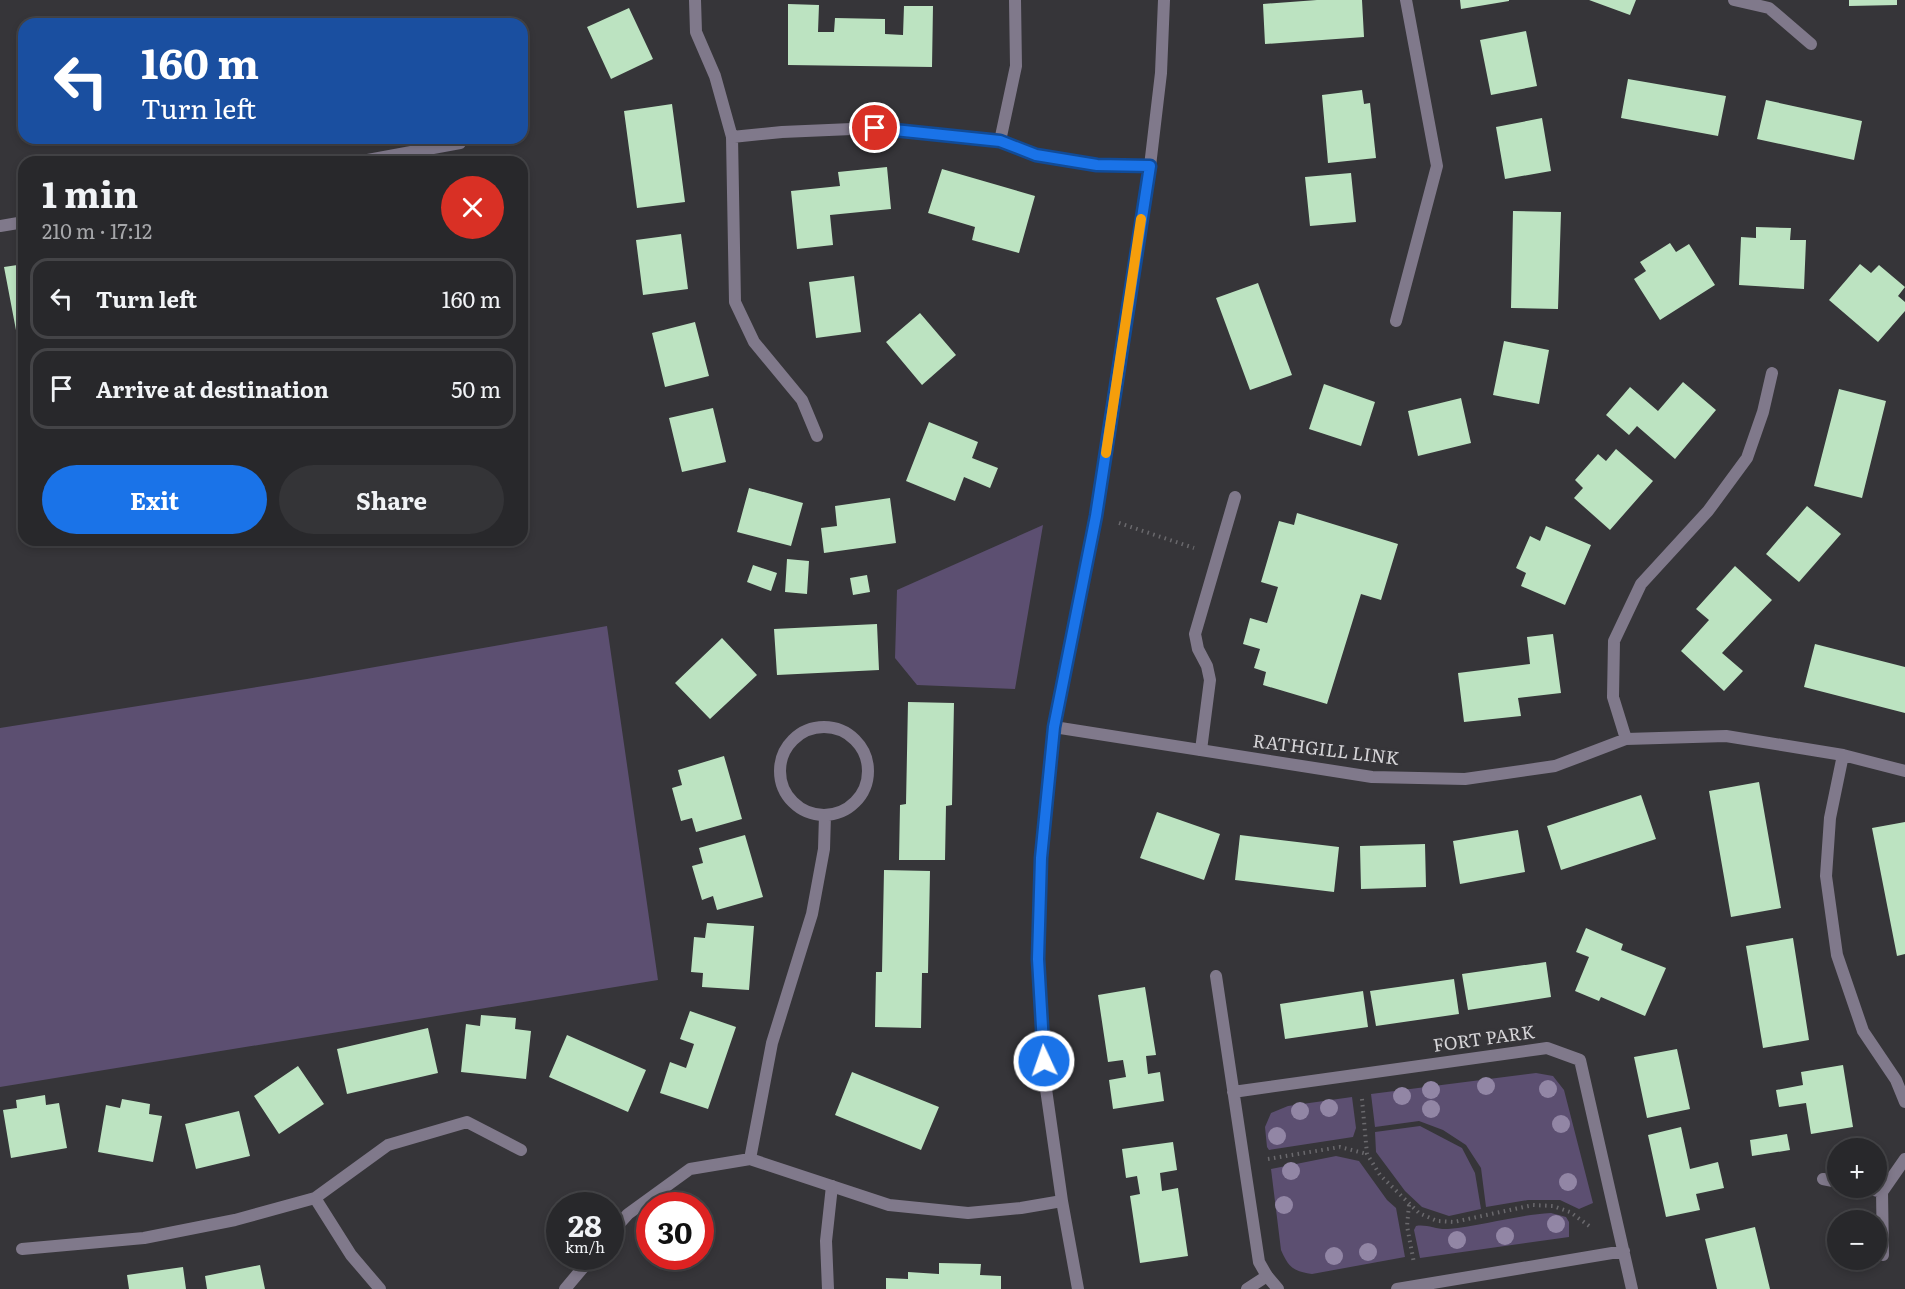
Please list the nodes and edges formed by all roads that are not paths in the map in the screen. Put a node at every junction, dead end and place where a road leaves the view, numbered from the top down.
1 (695, 0) edge
2 (1015, 0) edge
3 (1164, 0) edge
4 (1406, 0) edge
5 (1734, 0) edge
6 (1769, 4) edge
7 (1811, 44) dead end
8 (732, 137) junction
9 (1000, 141) junction
10 (455, 144) edge
11 (390, 156) edge
12 (1150, 166) junction
13 (18, 223) edge
14 (0, 226) edge
15 (1396, 321) dead end
16 (1772, 373) dead end
17 (817, 436) dead end
18 (1235, 497) dead end
19 (1054, 727) junction
20 (1626, 739) junction
21 (1200, 750) junction
22 (1843, 754) junction
23 (1905, 771) edge
24 (825, 815) junction
25 (1216, 976) dead end
26 (1233, 1092) junction
27 (1905, 1102) edge
28 (520, 1149) dead end
29 (1905, 1158) edge
30 (750, 1159) junction
31 (1823, 1179) dead end
32 (1827, 1180) edge
33 (1887, 1185) edge
34 (832, 1186) junction
35 (315, 1198) junction
36 (1062, 1201) junction
37 (624, 1218) edge
38 (22, 1249) dead end
39 (1624, 1251) junction
40 (580, 1270) edge
41 (1267, 1276) junction
42 (380, 1289) edge
43 (565, 1289) edge
44 (828, 1289) edge
45 (1078, 1289) edge
46 (1247, 1289) edge
47 (1278, 1289) edge
48 (1397, 1289) edge
49 (1632, 1289) edge

1 - 8 street
2 - 9 street
3 - 12 street
4 - 15 street
5 - 6 street
6 - 7 street
8 - 9 street
8 - 17 street
9 - 12 street
10 - 11 street
12 - 19 street
13 - 14 street
16 - 20 street
18 - 21 street
19 - 21 street, RATHGILL LINK
19 - 36 street
20 - 21 street, RATHGILL LINK
20 - 22 street, RATHGILL LINK
22 - 23 street, RATHGILL LINK
22 - 27 street
24 - 24 street
24 - 30 street
25 - 26 street
26 - 39 street, FORT PARK
26 - 41 street
28 - 35 street
29 - 33 street
30 - 34 street
30 - 37 street
31 - 32 street
34 - 36 street
34 - 44 street
35 - 38 street
35 - 42 street
36 - 45 street
39 - 48 street
39 - 49 street, FORT PARK
40 - 43 street
41 - 46 street
41 - 47 street

